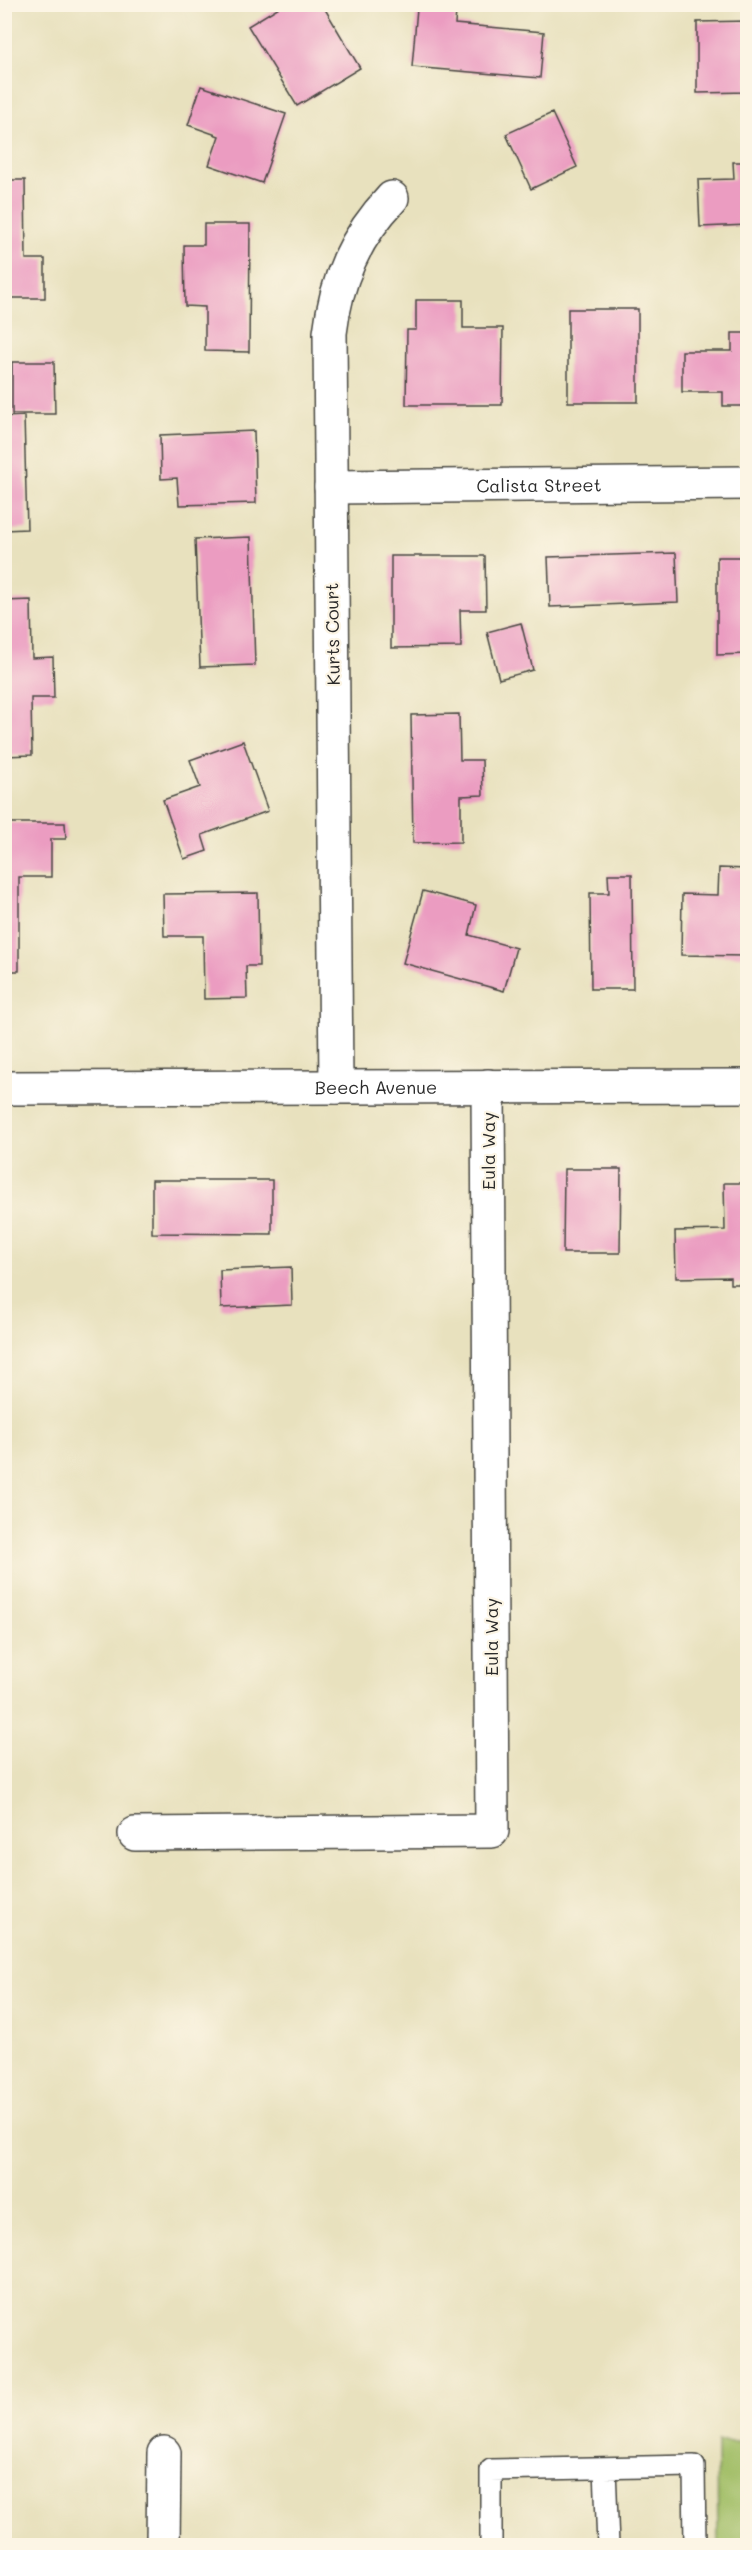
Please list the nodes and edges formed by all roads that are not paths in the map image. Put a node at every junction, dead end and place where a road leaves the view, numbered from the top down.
1 (392, 198) dead end
2 (747, 483) edge
3 (331, 487) junction
4 (488, 1086) junction
5 (747, 1086) edge
6 (336, 1087) junction
7 (4, 1088) edge
8 (135, 1834) dead end
9 (164, 2453) dead end
10 (605, 2468) junction
11 (163, 2546) edge
12 (491, 2546) edge
13 (608, 2546) edge
14 (695, 2546) edge

1 - 3 street, Kurts Court
2 - 3 street, Calista Street
3 - 6 street, Kurts Court
4 - 5 street, Beech Avenue
4 - 6 street, Beech Avenue
4 - 8 street, Eula Way
6 - 7 street, Beech Avenue
9 - 11 street
10 - 12 lane
10 - 13 lane
10 - 14 lane

